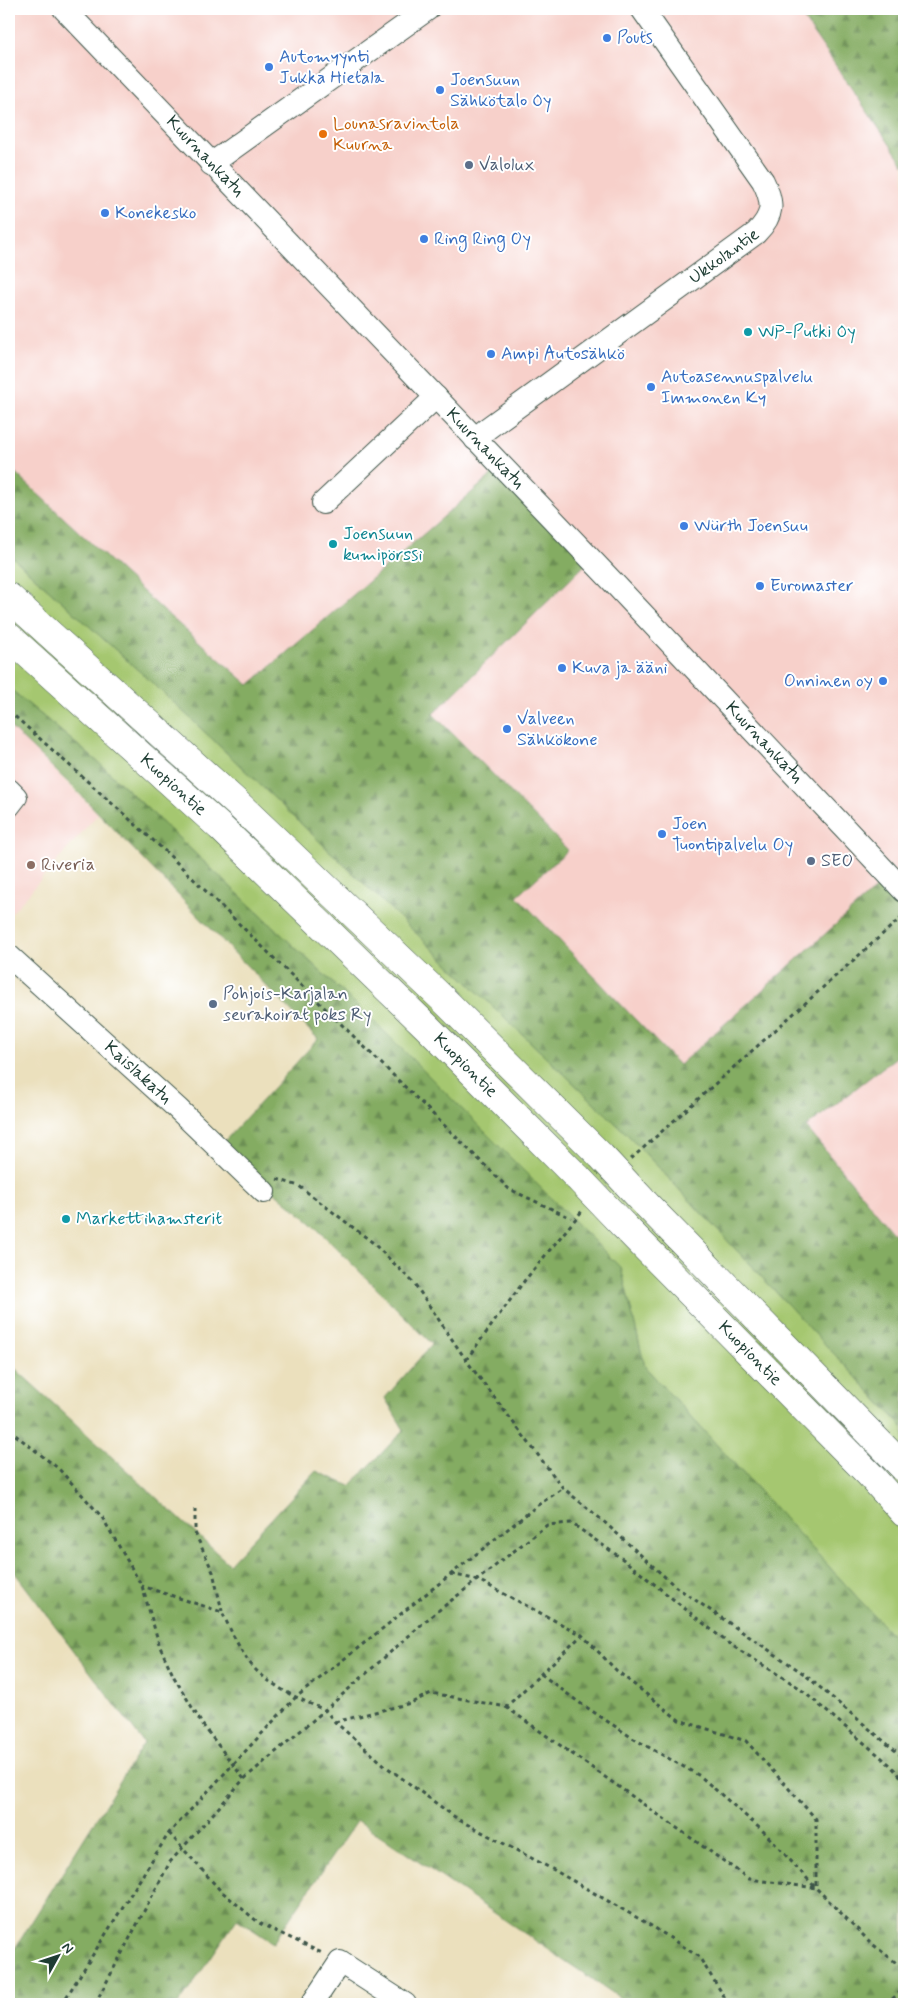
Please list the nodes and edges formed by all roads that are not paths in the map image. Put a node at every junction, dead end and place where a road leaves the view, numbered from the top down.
1 (64, 9) edge
2 (428, 9) edge
3 (642, 9) edge
4 (211, 164) junction
5 (436, 397) junction
6 (476, 439) junction
7 (322, 503) dead end
8 (9, 597) edge
9 (9, 637) edge
10 (9, 790) edge
11 (9, 806) edge
12 (904, 891) edge
13 (9, 956) edge
14 (264, 1192) dead end
15 (904, 1468) edge
16 (904, 1513) edge
17 (312, 2004) edge
18 (405, 2004) edge

1 - 4 street, Kuurnankatu
2 - 4 street
3 - 6 street, Ukkolantie
4 - 5 street, Kuurnankatu
5 - 6 street, Kuurnankatu
5 - 7 street
6 - 12 street, Kuurnankatu
8 - 15 highway, Kuopiontie, bridge
9 - 16 highway, Kuopiontie, bridge
10 - 11 street
13 - 14 street, Kaislakatu
17 - 18 street

